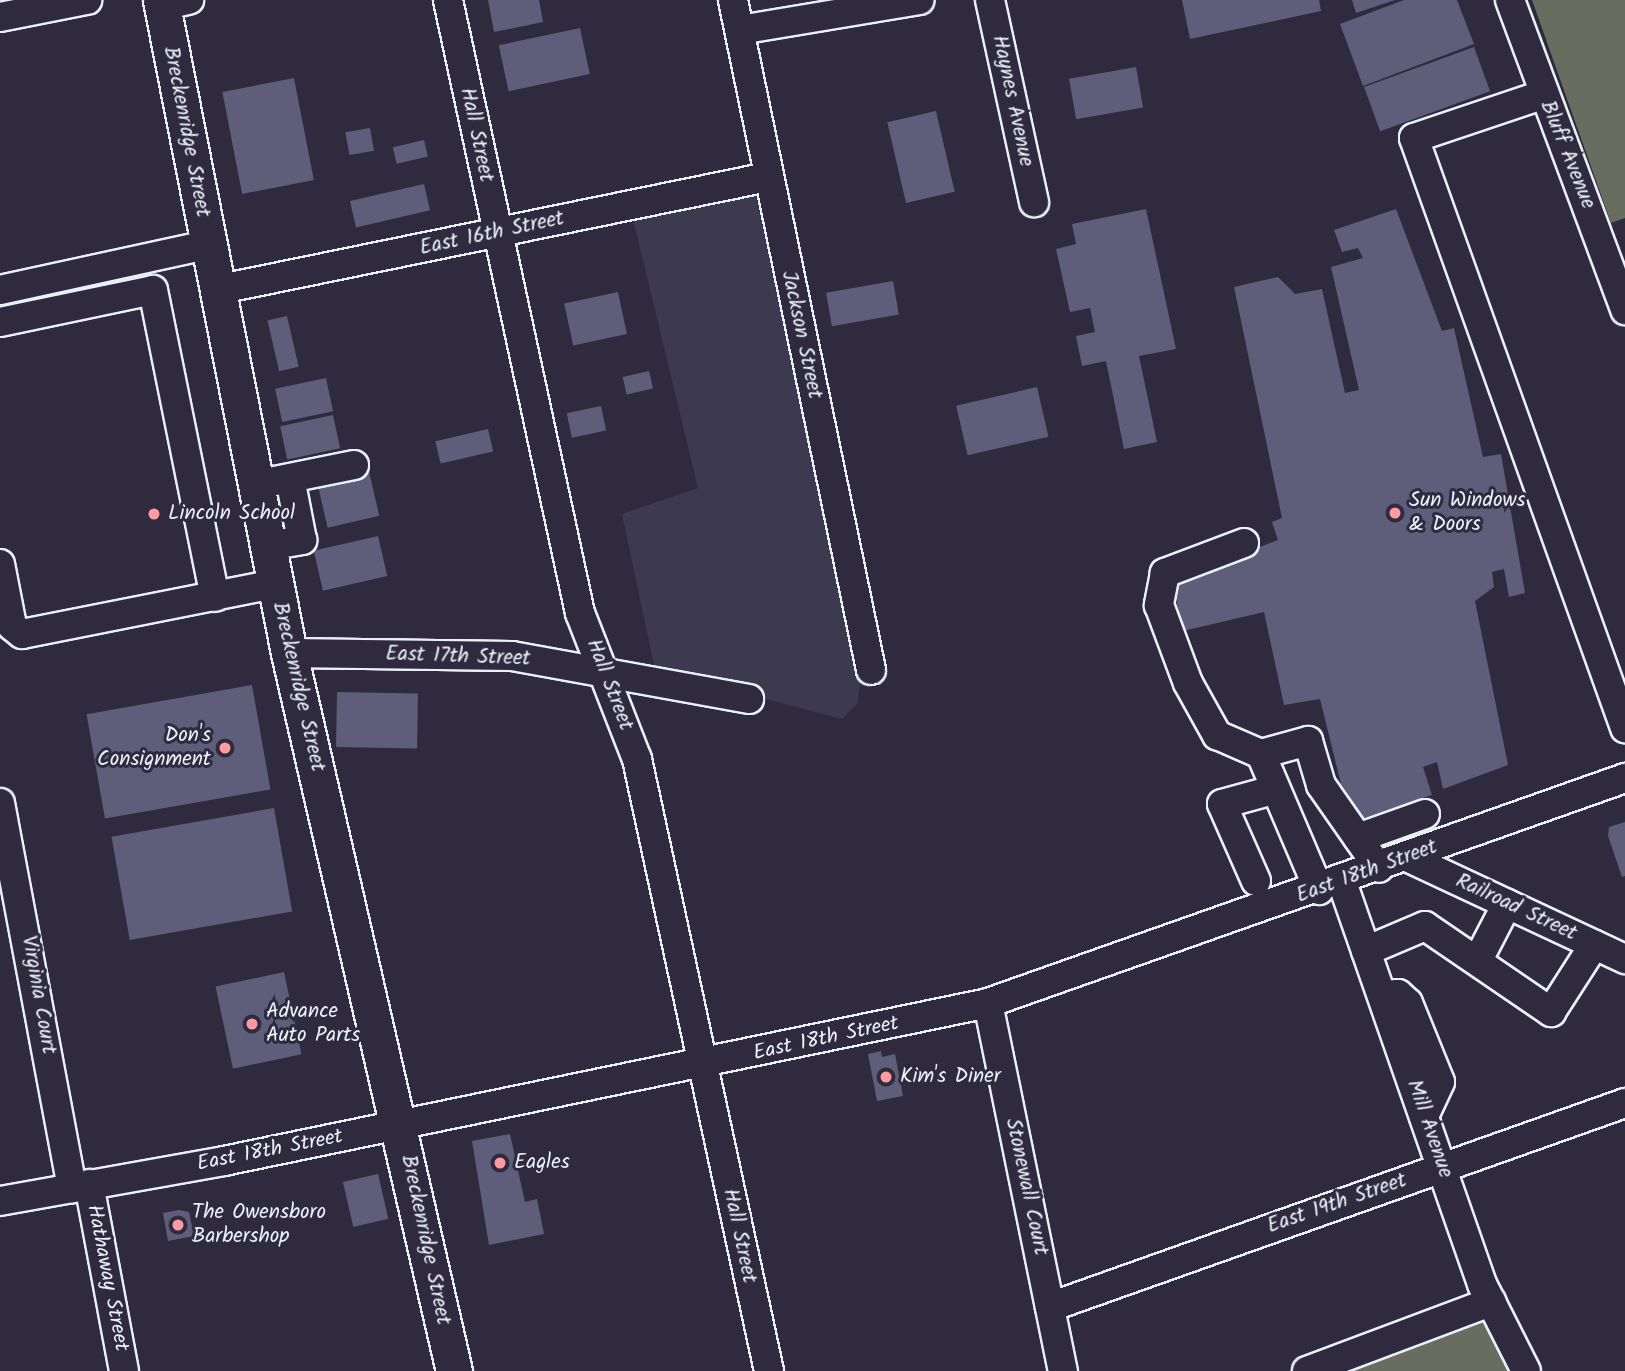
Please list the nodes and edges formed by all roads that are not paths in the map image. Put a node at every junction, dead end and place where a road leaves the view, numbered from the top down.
1 (87, 0) edge
2 (447, 0) edge
3 (733, 0) edge
4 (920, 0) edge
5 (990, 0) edge
6 (1510, 0) edge
7 (170, 2) edge
8 (0, 17) edge
9 (740, 30) junction
10 (1542, 95) junction
11 (768, 177) junction
12 (1034, 202) dead end
13 (497, 232) junction
14 (207, 246) junction
15 (0, 290) edge
16 (216, 290) junction
17 (1625, 310) edge
18 (0, 322) edge
19 (354, 464) dead end
20 (290, 478) junction
21 (256, 485) junction
22 (1244, 543) dead end
23 (268, 546) junction
24 (0, 564) edge
25 (275, 584) junction
26 (215, 597) junction
27 (289, 653) junction
28 (871, 670) dead end
29 (606, 671) junction
30 (749, 699) dead end
31 (1625, 728) edge
32 (1261, 754) junction
33 (1625, 778) edge
34 (1273, 790) junction
35 (0, 803) edge
36 (1425, 814) dead end
37 (1358, 838) junction
38 (1407, 857) junction
39 (1379, 868) junction
40 (1256, 881) dead end
41 (1330, 886) junction
42 (1507, 904) junction
43 (1594, 945) junction
44 (1366, 951) junction
45 (1479, 958) junction
46 (1625, 959) edge
47 (988, 1003) junction
48 (703, 1065) junction
49 (1625, 1103) edge
50 (400, 1125) junction
51 (1443, 1168) junction
52 (81, 1186) junction
53 (0, 1201) edge
54 (1491, 1302) junction
55 (1050, 1307) junction
56 (124, 1371) edge
57 (454, 1371) edge
58 (769, 1371) edge
59 (1063, 1371) edge
60 (1307, 1371) edge
61 (1526, 1371) edge

1 - 8 street
2 - 13 street, Hall Street
3 - 9 street, Jackson Street
4 - 9 street
5 - 12 street, Haynes Avenue
6 - 10 street, Bluff Avenue
7 - 14 main road, Breckenridge Street
9 - 11 street, Jackson Street
10 - 17 street, Bluff Avenue
10 - 31 street
11 - 13 street, East 16th Street
11 - 28 street, Jackson Street
13 - 16 street, East 16th Street
13 - 29 street, Hall Street
14 - 15 street
14 - 16 main road, Breckenridge Street
16 - 21 main road, Breckenridge Street
18 - 26 street
19 - 20 street
20 - 21 street
20 - 23 street
21 - 23 main road, Breckenridge Street
22 - 32 street
23 - 25 main road, Breckenridge Street
24 - 26 street
25 - 26 street
25 - 27 main road, Breckenridge Street
27 - 29 street, East 17th Street
27 - 50 main road, Breckenridge Street
29 - 30 street, East 17th Street
29 - 48 street, Hall Street
32 - 34 street, Mill Avenue
32 - 37 street
33 - 38 street, East 18th Street
34 - 40 street
34 - 41 street, Mill Avenue
35 - 52 street, Virginia Court
36 - 37 street
37 - 39 street
38 - 39 street, East 18th Street
38 - 42 street, Railroad Street
39 - 41 street, East 18th Street
41 - 44 street, Mill Avenue
41 - 47 street, East 18th Street
42 - 43 street, Railroad Street
42 - 45 street
43 - 45 street
43 - 46 street, Railroad Street
44 - 45 street
44 - 51 street, Mill Avenue
47 - 48 street, East 18th Street
47 - 55 street, Stonewall Court
48 - 50 street, East 18th Street
48 - 58 street, Hall Street
49 - 51 street, East 19th Street
50 - 52 street, East 18th Street
50 - 57 main road, Breckenridge Street
51 - 54 street, Mill Avenue
51 - 55 street, East 19th Street
52 - 53 street, East 18th Street
52 - 56 street, Hathaway Street
54 - 60 street
54 - 61 street, Mill Avenue
55 - 59 street, Stonewall Court

